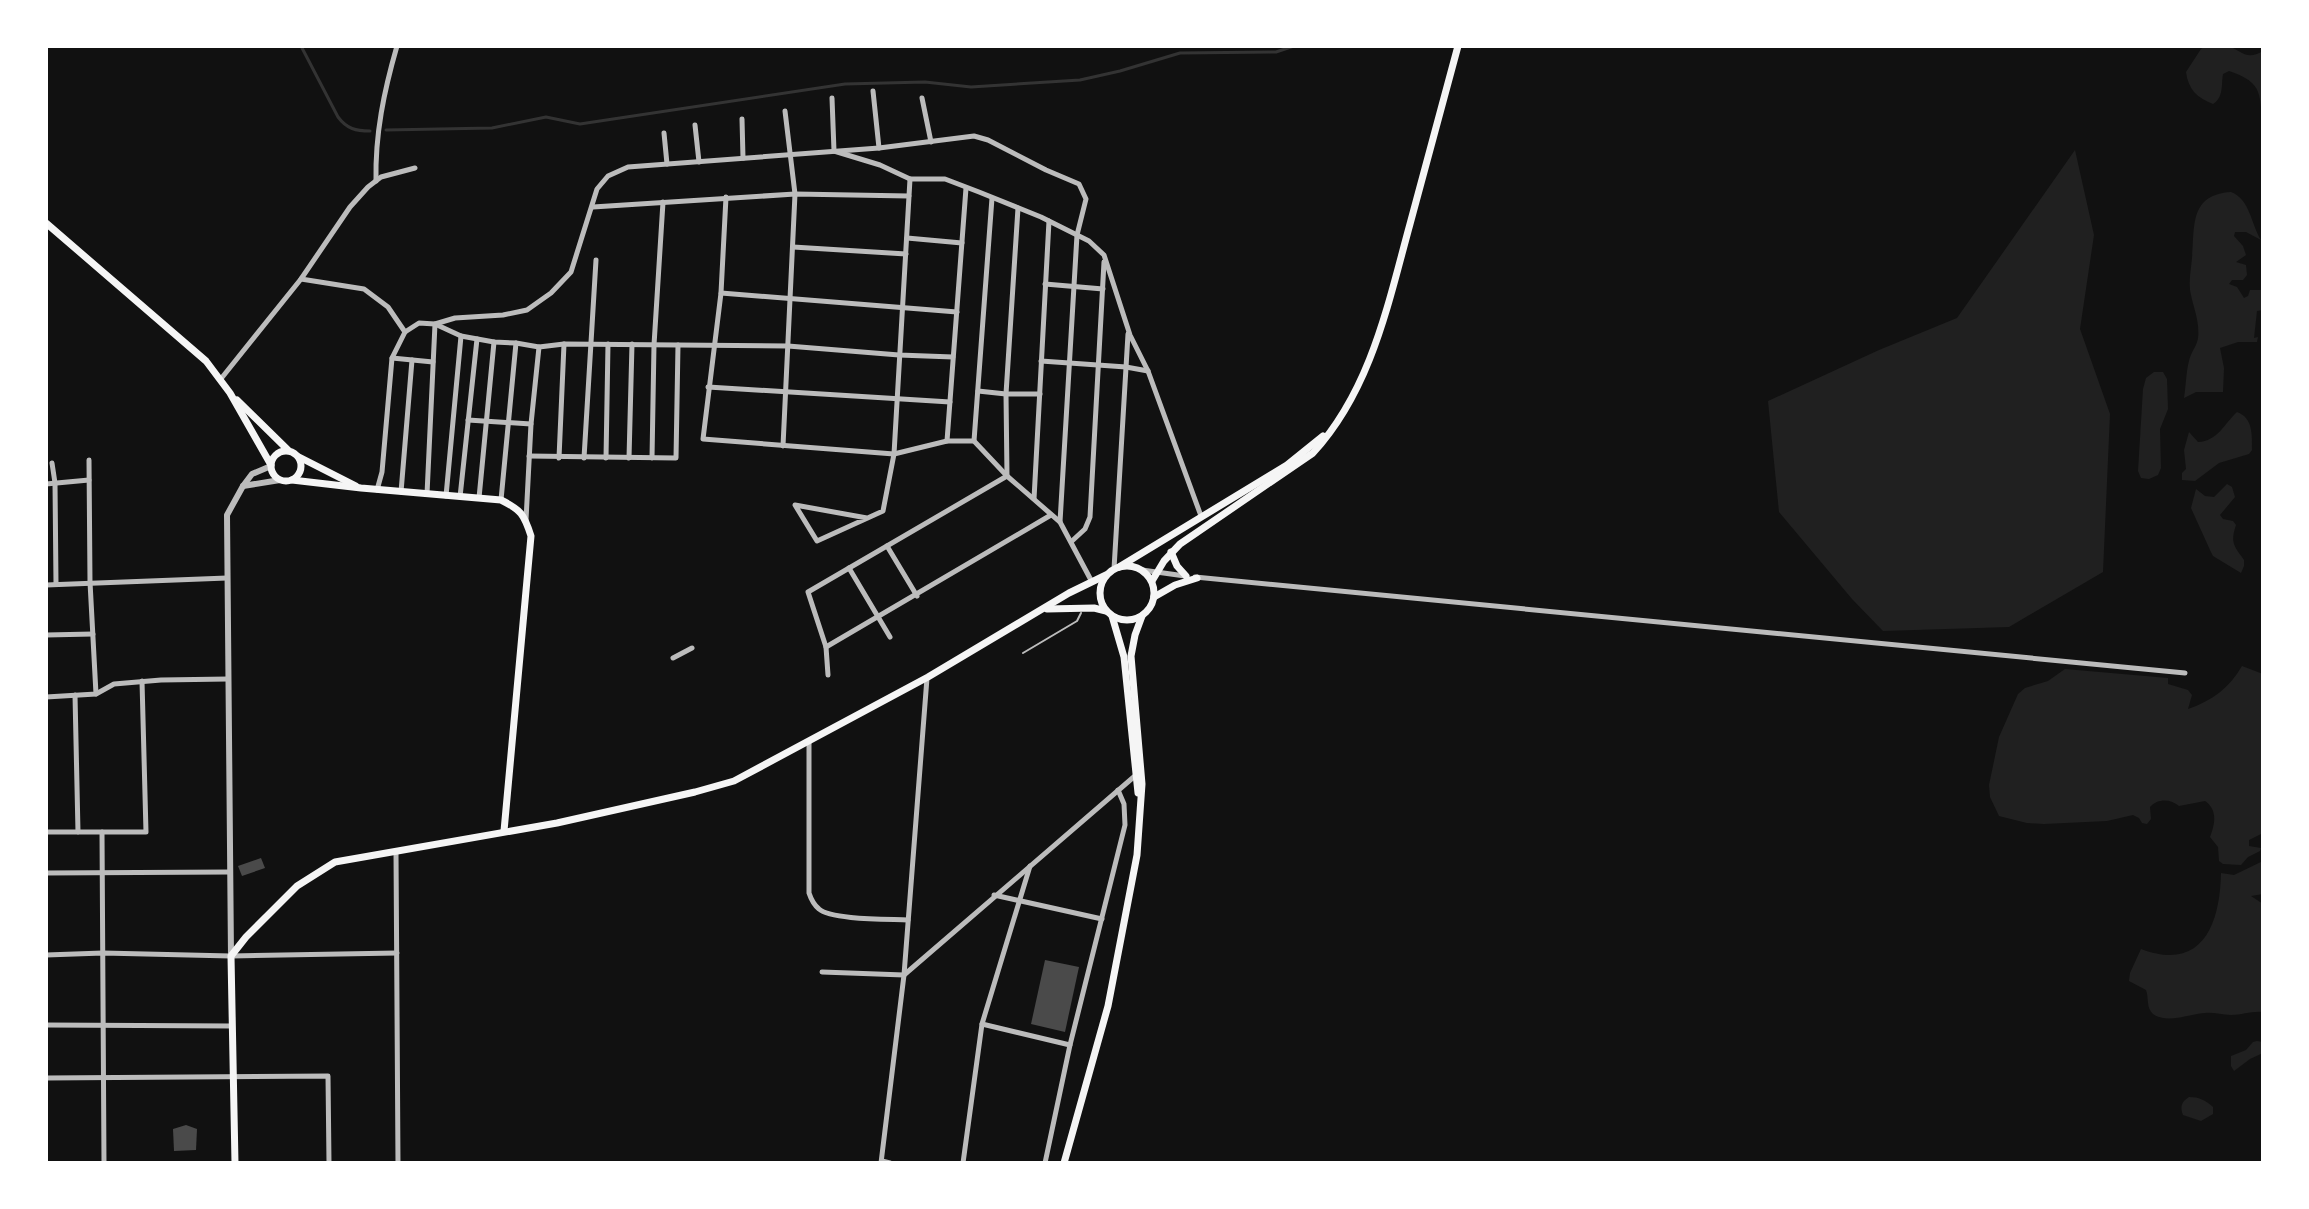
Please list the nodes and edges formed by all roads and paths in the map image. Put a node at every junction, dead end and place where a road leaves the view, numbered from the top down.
1 (397, 46) edge
2 (1458, 46) edge
3 (873, 91) dead end
4 (832, 98) dead end
5 (922, 98) dead end
6 (785, 111) dead end
7 (742, 119) dead end
8 (695, 125) dead end
9 (664, 133) dead end
10 (931, 142) junction
11 (879, 148) junction
12 (834, 151) junction
13 (790, 155) junction
14 (743, 158) junction
15 (699, 162) junction
16 (667, 164) junction
17 (415, 168) dead end
18 (910, 179) junction
19 (376, 181) junction
20 (966, 188) junction
21 (795, 194) junction
22 (909, 196) junction
23 (726, 197) junction
24 (992, 198) junction
25 (663, 202) junction
26 (593, 207) junction
27 (1018, 208) junction
28 (1049, 221) junction
29 (46, 223) edge
30 (1077, 235) junction
31 (907, 238) junction
32 (962, 243) junction
33 (793, 247) junction
34 (906, 254) junction
35 (1104, 255) junction
36 (596, 260) dead end
37 (301, 279) junction
38 (1045, 284) junction
39 (1075, 286) junction
40 (1103, 289) junction
41 (721, 293) junction
42 (790, 299) junction
43 (903, 306) junction
44 (957, 312) junction
45 (435, 324) junction
46 (1129, 330) junction
47 (405, 332) junction
48 (461, 336) junction
49 (477, 339) junction
50 (494, 342) junction
51 (516, 343) junction
52 (564, 344) junction
53 (590, 344) junction
54 (608, 344) junction
55 (632, 344) junction
56 (654, 345) junction
57 (678, 345) junction
58 (715, 345) junction
59 (788, 346) junction
60 (539, 347) junction
61 (899, 355) junction
62 (953, 357) junction
63 (392, 358) junction
64 (412, 360) junction
65 (1041, 361) junction
66 (433, 362) junction
67 (1068, 363) junction
68 (1098, 365) junction
69 (1126, 367) junction
70 (1148, 371) junction
71 (220, 380) junction
72 (708, 387) junction
73 (978, 391) junction
74 (784, 392) junction
75 (230, 393) junction
76 (1006, 394) junction
77 (1040, 394) junction
78 (896, 399) junction
79 (950, 402) junction
80 (468, 420) junction
81 (486, 421) junction
82 (508, 423) junction
83 (531, 424) junction
84 (1333, 426) junction
85 (947, 441) junction
86 (974, 441) junction
87 (783, 446) junction
88 (289, 451) junction
89 (894, 454) junction
90 (529, 456) junction
91 (298, 457) junction
92 (559, 458) junction
93 (584, 458) junction
94 (606, 458) junction
95 (629, 458) junction
96 (652, 458) junction
97 (89, 460) dead end
98 (52, 463) dead end
99 (271, 466) junction
100 (1007, 476) junction
101 (89, 480) junction
102 (280, 480) junction
103 (292, 480) junction
104 (55, 483) junction
105 (46, 484) edge
106 (243, 486) junction
107 (361, 488) junction
108 (377, 490) junction
109 (401, 492) junction
110 (427, 494) junction
111 (446, 496) junction
112 (460, 497) junction
113 (479, 498) junction
114 (1034, 499) junction
115 (501, 500) junction
116 (1051, 515) junction
117 (1201, 516) junction
118 (867, 518) junction
119 (526, 520) junction
120 (1060, 522) junction
121 (1072, 541) junction
122 (887, 546) junction
123 (1171, 552) junction
124 (849, 568) junction
125 (1116, 568) junction
126 (1142, 570) junction
127 (1157, 572) junction
128 (1106, 575) junction
129 (1186, 576) junction
130 (227, 578) junction
131 (1197, 578) junction
132 (1152, 581) junction
133 (90, 582) junction
134 (1092, 582) junction
135 (56, 584) junction
136 (46, 585) edge
137 (917, 596) junction
138 (1154, 597) junction
139 (1082, 608) junction
140 (1044, 609) junction
141 (1110, 613) junction
142 (1142, 616) junction
143 (878, 618) junction
144 (93, 634) junction
145 (46, 635) edge
146 (890, 637) dead end
147 (826, 647) junction
148 (692, 648) dead end
149 (1023, 653) dead end
150 (673, 658) dead end
151 (2185, 673) dead end
152 (828, 675) dead end
153 (928, 677) junction
154 (228, 679) junction
155 (142, 681) junction
156 (96, 694) junction
157 (75, 695) junction
158 (46, 697) edge
159 (809, 740) junction
160 (1136, 774) junction
161 (1118, 790) junction
162 (1140, 799) junction
163 (504, 831) junction
164 (46, 832) edge
165 (78, 832) junction
166 (102, 832) junction
167 (396, 852) junction
168 (1030, 865) junction
169 (230, 872) junction
170 (46, 873) edge
171 (102, 873) junction
172 (994, 895) junction
173 (1019, 900) junction
174 (1102, 919) junction
175 (908, 920) junction
176 (103, 953) junction
177 (397, 953) junction
178 (46, 955) edge
179 (231, 956) junction
180 (822, 972) dead end
181 (904, 975) junction
182 (982, 1024) junction
183 (46, 1025) edge
184 (104, 1026) junction
185 (232, 1026) junction
186 (1070, 1045) junction
187 (233, 1077) junction
188 (46, 1078) edge
189 (103, 1078) junction
190 (882, 1162) edge
191 (104, 1163) edge
192 (235, 1163) edge
193 (329, 1163) edge
194 (398, 1163) edge
195 (890, 1163) edge
196 (963, 1163) edge
197 (1045, 1163) edge
198 (1064, 1163) edge

1 - 19 street
2 - 84 main road
3 - 11 street
4 - 12 street
5 - 10 street
6 - 13 street
7 - 14 street
8 - 15 street
9 - 16 street
10 - 11 street
10 - 30 street
11 - 12 street
12 - 13 street
12 - 18 street
13 - 14 street
13 - 21 street
14 - 15 street
15 - 16 street
16 - 26 street
17 - 19 street
18 - 20 street
18 - 22 street
19 - 37 street
20 - 24 street
20 - 32 street
21 - 22 street
21 - 23 street
21 - 33 street
22 - 31 street
23 - 25 street
23 - 41 street
24 - 27 street
24 - 73 street
25 - 26 street
25 - 56 street
26 - 45 street
27 - 28 street
27 - 76 street
28 - 30 street
28 - 38 street
29 - 71 main road
30 - 35 street
30 - 39 street
31 - 32 street
31 - 34 street
32 - 44 street
33 - 34 street
33 - 42 street
34 - 43 street
35 - 40 street
35 - 46 street
36 - 53 street
37 - 47 street
37 - 71 street
38 - 39 street
38 - 65 street
39 - 40 street
39 - 67 street
40 - 68 street
41 - 42 street
41 - 58 street
42 - 43 street
42 - 59 street
43 - 44 street
43 - 61 street
44 - 62 street
45 - 47 street
45 - 48 street
45 - 66 street
46 - 69 street
46 - 70 street
47 - 63 street
48 - 49 street
48 - 111 street
49 - 50 street
49 - 80 street
50 - 51 street
50 - 81 street
51 - 60 street
51 - 82 street
52 - 53 street
52 - 60 street
52 - 92 street
53 - 54 street
53 - 93 street
54 - 55 street
54 - 94 street
55 - 56 street
55 - 95 street
56 - 57 street
56 - 96 street
57 - 58 street
57 - 96 street
58 - 59 street
58 - 72 street
59 - 61 street
59 - 74 street
60 - 83 street
61 - 62 street
61 - 78 street
62 - 79 street
63 - 64 street
63 - 108 street
64 - 66 street
64 - 109 street
65 - 67 street
65 - 77 street
66 - 110 street
67 - 68 street
67 - 120 street
68 - 69 street
68 - 121 street
69 - 70 street
69 - 125 street
70 - 117 street
71 - 75 main road
72 - 74 street
72 - 87 street
73 - 76 street
73 - 86 street
74 - 78 street
74 - 87 street
75 - 88 main road
75 - 99 main road
76 - 77 street
76 - 100 street
77 - 114 street
78 - 79 street
78 - 89 street
79 - 85 street
80 - 81 street
80 - 112 street
81 - 82 street
81 - 113 street
82 - 83 street
82 - 115 street
83 - 90 street
84 - 117 main road
84 - 123 main road
85 - 86 street
85 - 89 street
86 - 100 street
87 - 89 street
88 - 91 main road
88 - 99 main road
89 - 118 street
90 - 92 street
90 - 119 street
91 - 103 main road
91 - 107 main road
92 - 93 street
93 - 94 street
94 - 95 street
95 - 96 street
97 - 101 street
98 - 104 street
99 - 102 main road
99 - 106 street
100 - 114 street
100 - 122 street
101 - 104 street
101 - 133 street
102 - 103 main road
102 - 106 street
103 - 107 main road
104 - 105 street
104 - 135 street
106 - 130 street
107 - 108 main road
108 - 109 main road
109 - 110 main road
110 - 111 main road
111 - 112 main road
112 - 113 main road
113 - 115 main road
114 - 116 street
115 - 119 main road
116 - 120 street
116 - 137 street
117 - 125 main road
118 - 118 street
119 - 163 main road
120 - 121 street
121 - 134 street
122 - 124 street
122 - 137 street
123 - 127 main road
123 - 129 main road
124 - 143 street
124 - 147 street
125 - 126 main road
125 - 128 main road
126 - 127 street
126 - 132 main road
127 - 129 street
127 - 132 main road
128 - 134 main road
128 - 141 main road
129 - 131 street
130 - 133 street
130 - 154 street
131 - 138 main road
131 - 151 street
132 - 138 main road
133 - 135 street
133 - 144 street
134 - 140 main road
135 - 136 street
137 - 143 street
138 - 142 main road
139 - 140 main road
139 - 141 main road
139 - 149 lane
140 - 153 main road
141 - 142 main road
141 - 160 main road
142 - 162 main road
143 - 146 street
143 - 147 street
144 - 145 street
144 - 156 street
147 - 152 street
148 - 150 street
153 - 159 main road
153 - 175 street
154 - 155 street
154 - 169 street
155 - 156 street
155 - 166 street
156 - 157 street
157 - 158 street
157 - 165 street
159 - 163 main road
159 - 175 street
160 - 161 street
160 - 162 main road
161 - 168 street
161 - 174 street
162 - 198 main road
163 - 167 main road
164 - 165 street
165 - 166 street
166 - 171 street
167 - 177 street
167 - 179 main road
168 - 172 street
168 - 173 street
169 - 171 street
169 - 179 street
170 - 171 street
171 - 176 street
172 - 173 street
172 - 181 street
173 - 174 street
173 - 182 street
174 - 186 street
175 - 181 street
176 - 178 street
176 - 179 street
176 - 184 street
177 - 179 street
177 - 194 street
179 - 185 main road
180 - 181 street
181 - 190 street
182 - 186 street
182 - 196 street
183 - 184 street
184 - 185 street
184 - 189 street
185 - 187 main road
186 - 197 street
187 - 189 street
187 - 192 main road
187 - 193 street
188 - 189 street
189 - 191 street
190 - 195 street

